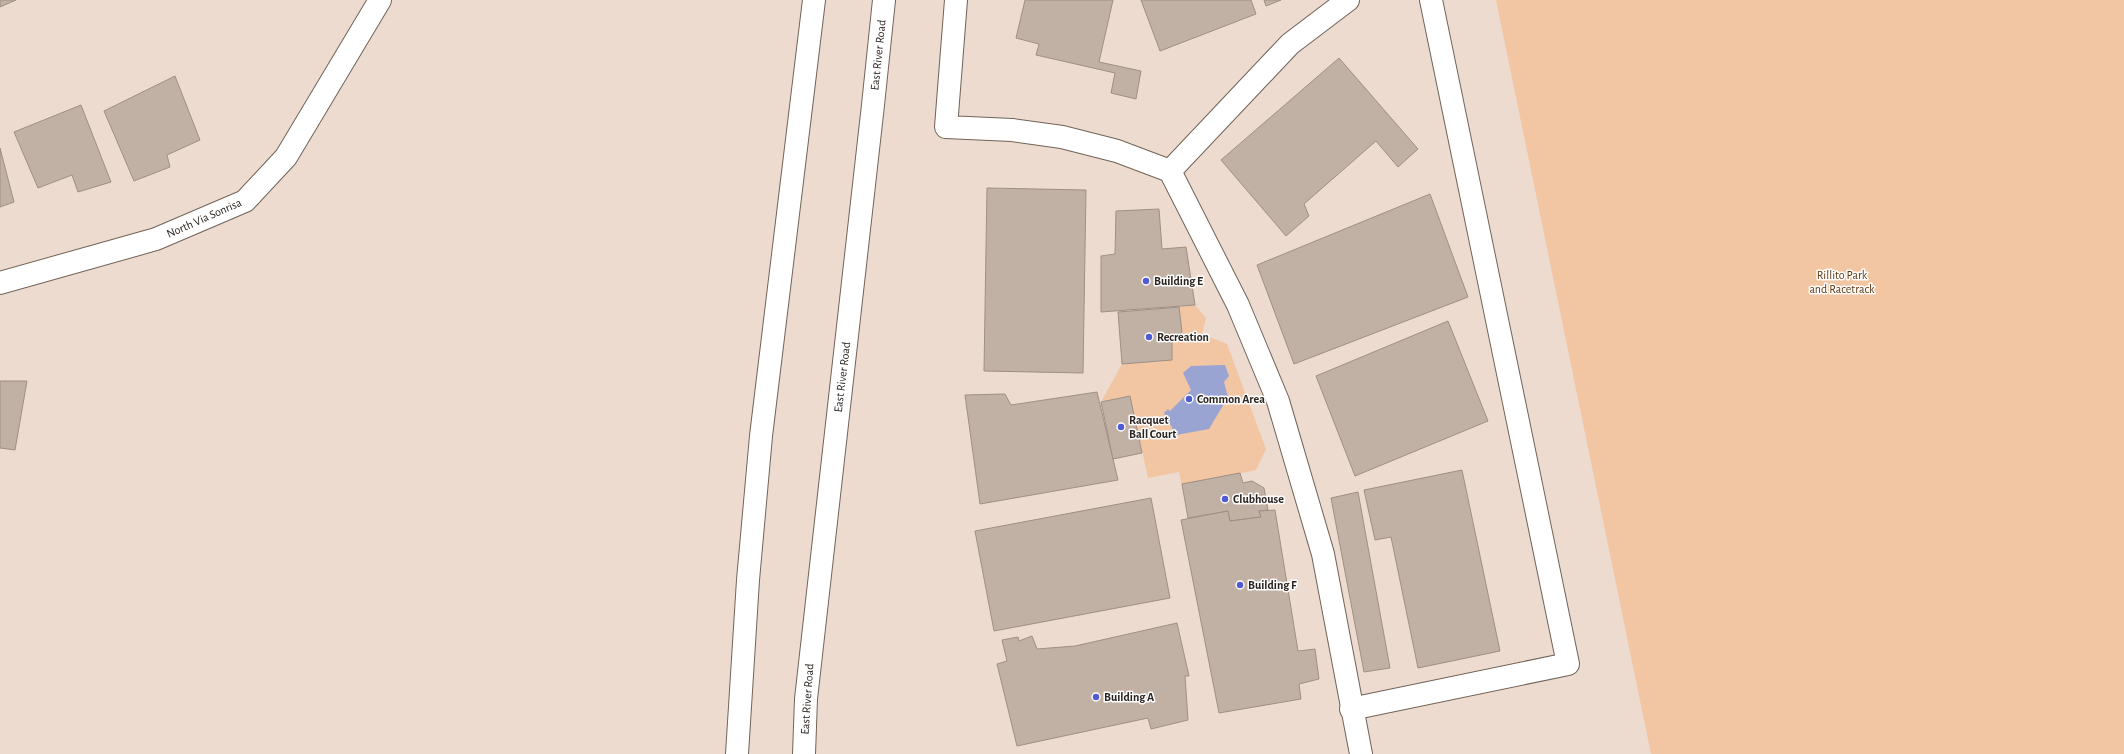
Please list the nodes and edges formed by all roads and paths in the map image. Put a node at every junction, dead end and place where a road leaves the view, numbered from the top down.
1 (380, 0) edge
2 (814, 0) edge
3 (884, 0) edge
4 (956, 0) edge
5 (1348, 0) edge
6 (1431, 0) edge
7 (1170, 171) junction
8 (0, 283) edge
9 (1351, 709) junction
10 (737, 754) edge
11 (804, 754) edge
12 (1361, 754) edge

1 - 8 street, North Via Sonrisa
2 - 10 street
3 - 11 street, East River Road
4 - 7 street
5 - 7 street
6 - 9 street
7 - 9 street
9 - 12 street

